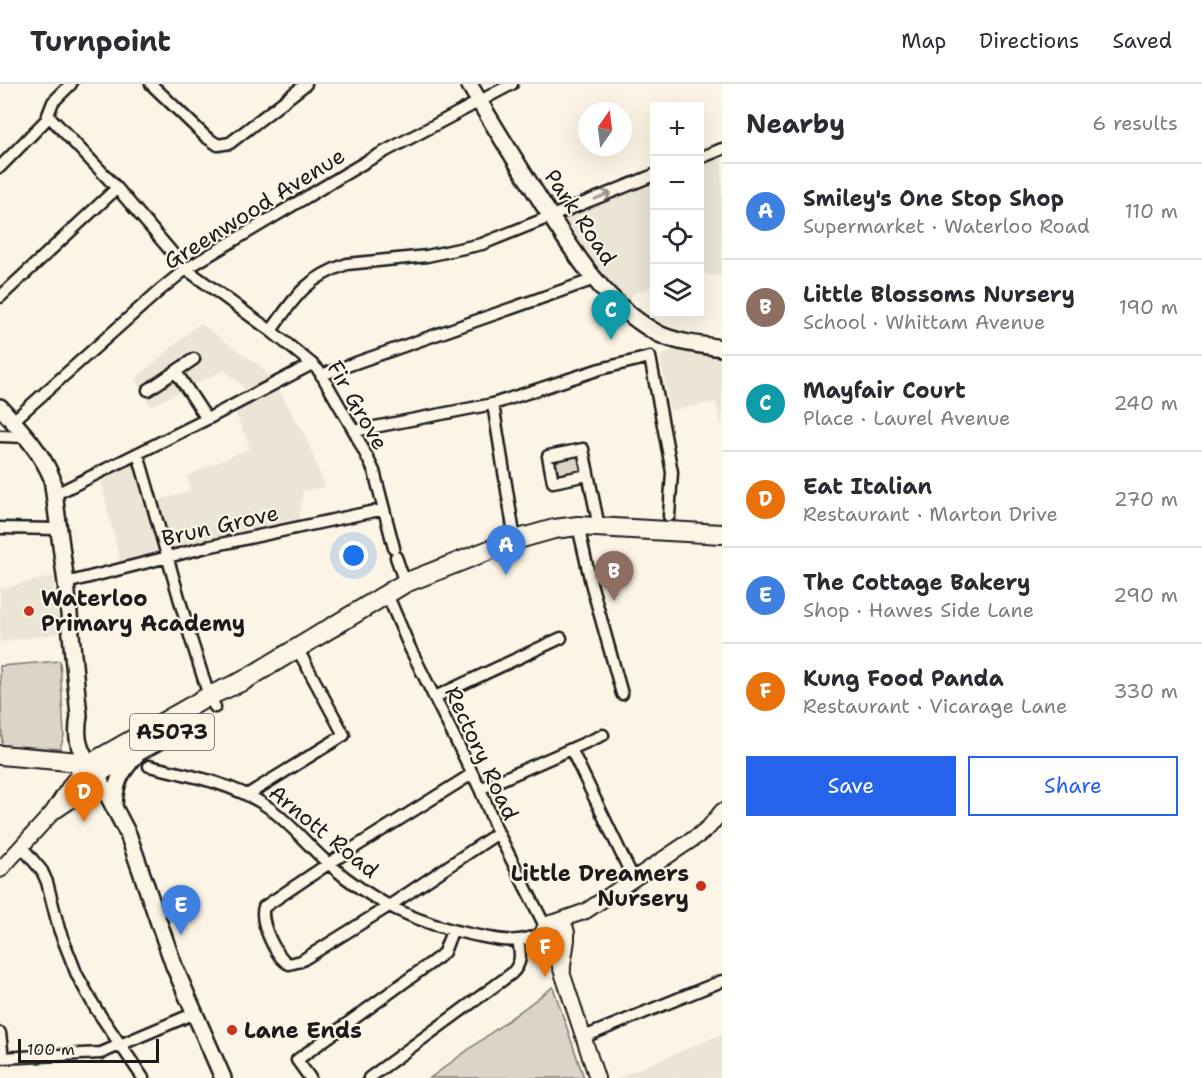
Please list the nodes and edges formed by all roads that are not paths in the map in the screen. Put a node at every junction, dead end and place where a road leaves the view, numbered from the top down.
1 (71, 84) edge
2 (151, 84) edge
3 (306, 84) edge
4 (469, 84) edge
5 (512, 84) edge
6 (479, 102) junction
7 (48, 115) junction
8 (722, 148) edge
9 (704, 156) edge
10 (0, 167) edge
11 (650, 178) edge
12 (117, 188) junction
13 (552, 217) junction
14 (186, 269) junction
15 (595, 279) junction
16 (0, 297) edge
17 (271, 331) junction
18 (722, 348) edge
19 (194, 359) dead end
20 (312, 364) junction
21 (176, 372) junction
22 (321, 375) junction
23 (148, 390) dead end
24 (493, 404) junction
25 (0, 407) edge
26 (207, 419) junction
27 (13, 421) junction
28 (354, 431) junction
29 (0, 436) edge
30 (26, 437) junction
31 (138, 454) junction
32 (588, 475) dead end
33 (56, 494) junction
34 (384, 509) junction
35 (669, 516) dead end
36 (578, 526) junction
37 (599, 527) junction
38 (0, 528) edge
39 (59, 529) junction
40 (720, 532) edge
41 (515, 540) junction
42 (168, 557) junction
43 (66, 583) junction
44 (405, 583) junction
45 (387, 594) junction
46 (561, 638) dead end
47 (297, 648) junction
48 (622, 693) dead end
49 (435, 697) junction
50 (212, 702) junction
51 (603, 735) dead end
52 (571, 749) junction
53 (0, 755) edge
54 (144, 759) junction
55 (86, 767) junction
56 (472, 774) junction
57 (480, 789) junction
58 (247, 795) junction
59 (114, 808) junction
60 (720, 816) edge
61 (498, 833) junction
62 (22, 847) junction
63 (328, 864) junction
64 (0, 870) edge
65 (633, 878) junction
66 (389, 906) junction
67 (586, 911) junction
68 (547, 928) junction
69 (452, 931) junction
70 (567, 938) junction
71 (518, 940) junction
72 (550, 948) junction
73 (563, 978) junction
74 (722, 981) edge
75 (195, 1013) junction
76 (0, 1033) edge
77 (584, 1037) junction
78 (120, 1045) junction
79 (2, 1058) edge
80 (144, 1078) edge
81 (223, 1078) edge
82 (310, 1078) edge
83 (369, 1078) edge
84 (597, 1078) edge

1 - 7 street
2 - 3 street
4 - 6 main road, Park Road
5 - 6 street, Greenwood Avenue
6 - 13 main road, Park Road
6 - 14 street, Greenwood Avenue
7 - 10 street
7 - 12 street, Fir Grove
8 - 9 street
13 -> 11 street
12 - 14 street, Fir Grove
12 - 16 street
13 - 15 main road, Park Road
13 - 17 street
14 - 17 street, Fir Grove
14 - 27 street, Greenwood Avenue
15 - 18 main road, Park Road
15 - 22 street
17 - 20 street, Fir Grove
19 - 21 street
20 - 22 street, Fir Grove
20 - 26 street
21 - 23 street
21 - 26 street
22 - 28 street, Fir Grove
24 - 28 street
24 - 35 street
24 - 41 street
25 - 27 main road
26 - 31 street
27 - 30 main road
28 - 34 street, Fir Grove
29 - 30 street
30 - 33 main road
31 - 33 street
31 - 42 street
32 - 37 street
33 - 39 main road
34 - 42 street, Brun Grove
34 - 44 street, Fir Grove
36 - 37 highway
36 - 41 highway
36 - 48 street
37 - 40 highway
38 - 39 street
39 - 43 main road
41 - 44 highway
42 - 43 street, Brun Grove
42 - 50 street
43 - 55 main road
44 - 45 highway
45 - 47 highway
45 - 49 street, Rectory Road
46 - 49 street
47 - 50 highway
47 - 58 street
49 - 56 street, Rectory Road
50 - 54 highway, A5073
50 - 55 highway
51 - 52 street
52 - 57 street
52 - 65 street
53 - 55 highway
54 - 55 highway, A5073
54 - 58 street, Arnott Road
54 - 59 main road
55 - 59 main road
55 - 62 street
56 - 57 street, Rectory Road
56 - 63 street
57 - 61 street, Rectory Road
58 - 63 street, Arnott Road
59 - 75 main road
60 - 65 street
61 - 66 street
61 - 68 street, Rectory Road
62 - 64 street
62 - 78 street
63 - 66 street, Arnott Road
63 - 66 street
65 - 67 street
66 - 69 street, Arnott Road
67 - 68 street
67 - 70 street
68 - 70 street
68 - 71 street, Arnott Road
68 - 72 street
69 - 71 street, Arnott Road
69 - 82 street
70 - 72 street
70 - 73 street
71 - 83 street
72 - 73 street
73 - 77 street
74 - 77 street
75 - 78 street
75 - 81 main road
76 - 79 street
77 - 84 street
78 - 79 street
78 - 80 street

